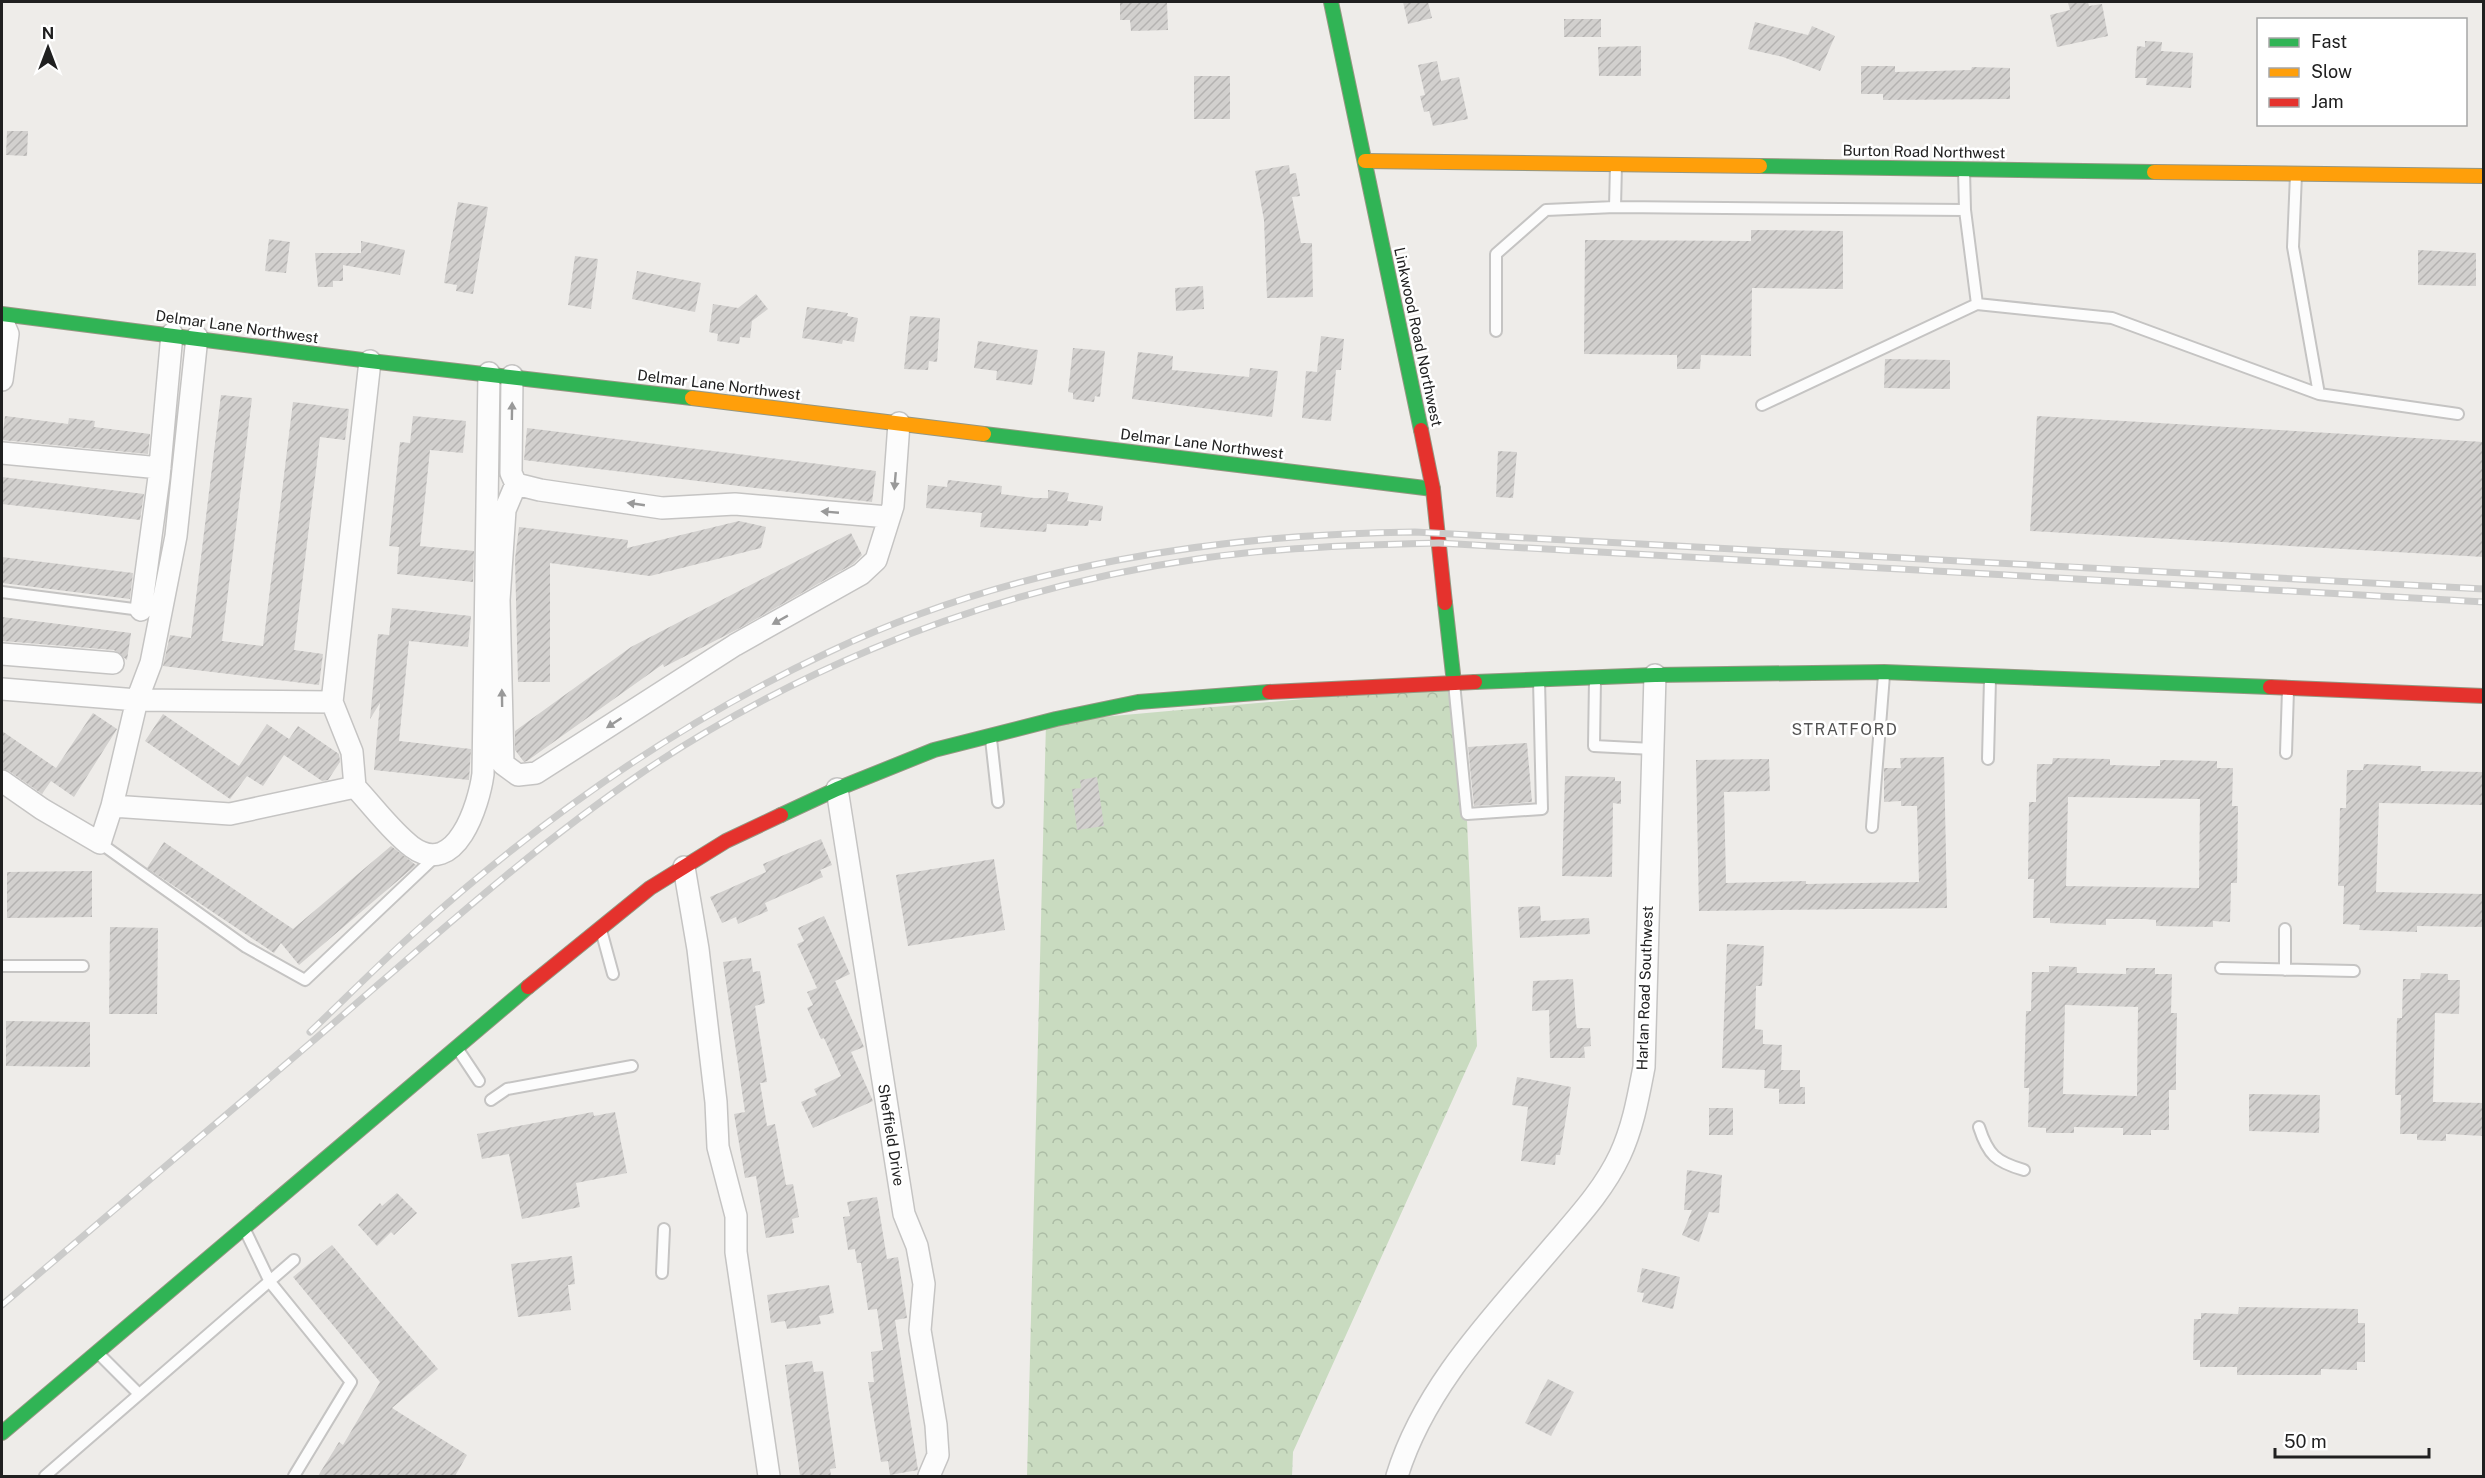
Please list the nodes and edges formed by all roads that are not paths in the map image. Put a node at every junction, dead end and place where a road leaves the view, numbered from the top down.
1 (1331, 2) edge
2 (1365, 161) junction
3 (1616, 165) junction
4 (1964, 169) junction
5 (2296, 174) junction
6 (2484, 176) edge
7 (1615, 207) junction
8 (1965, 210) junction
9 (1977, 304) junction
10 (2, 314) edge
11 (2, 320) edge
12 (1496, 331) dead end
13 (172, 334) junction
14 (197, 337) junction
15 (370, 361) junction
16 (489, 373) junction
17 (512, 376) junction
18 (2, 380) edge
19 (2319, 394) junction
20 (1762, 405) dead end
21 (2458, 414) dead end
22 (899, 423) junction
23 (2, 453) edge
24 (160, 468) junction
25 (516, 484) junction
26 (1433, 489) junction
27 (888, 517) junction
28 (2, 592) edge
29 (141, 610) joint
30 (2, 654) edge
31 (113, 663) dead end
32 (1884, 672) junction
33 (1654, 675) junction
34 (1990, 675) junction
35 (1595, 678) junction
36 (1539, 680) junction
37 (1454, 683) junction
38 (2288, 687) junction
39 (2, 689) edge
40 (2484, 696) edge
41 (137, 700) junction
42 (332, 702) junction
43 (990, 736) junction
44 (1653, 749) junction
45 (2286, 753) dead end
46 (1988, 759) dead end
47 (2, 781) edge
48 (355, 787) junction
49 (837, 789) junction
50 (998, 802) dead end
51 (112, 806) junction
52 (1872, 827) dead end
53 (100, 843) junction
54 (439, 853) junction
55 (684, 867) junction
56 (600, 926) junction
57 (2285, 929) dead end
58 (2, 966) edge
59 (83, 966) dead end
60 (2221, 968) dead end
61 (2285, 970) junction
62 (2354, 971) dead end
63 (613, 974) dead end
64 (456, 1047) junction
65 (632, 1066) dead end
66 (479, 1080) dead end
67 (491, 1100) dead end
68 (1979, 1127) dead end
69 (2024, 1170) dead end
70 (244, 1227) junction
71 (664, 1229) dead end
72 (294, 1260) dead end
73 (662, 1273) dead end
74 (270, 1282) junction
75 (97, 1352) junction
76 (139, 1394) junction
77 (2, 1433) edge
78 (45, 1476) edge
79 (294, 1476) edge
80 (769, 1476) edge
81 (929, 1476) edge
82 (1397, 1476) edge

1 - 2 street, Linkwood Road Northwest
2 - 3 street, Burton Road Northwest
2 - 26 street, Linkwood Road Northwest
3 - 4 street, Burton Road Northwest
3 - 7 lane
4 - 5 street, Burton Road Northwest
4 - 8 lane
5 - 6 street, Burton Road Northwest
5 - 19 lane
7 - 8 lane
7 - 12 lane
8 - 9 lane
9 - 19 lane
9 - 20 lane
10 - 13 street, Delmar Lane Northwest
11 - 18 street
13 - 14 street, Delmar Lane Northwest
13 - 24 street
14 - 15 street, Delmar Lane Northwest
14 - 41 street
15 - 16 street, Delmar Lane Northwest
15 - 42 street
16 - 17 street, Delmar Lane Northwest
16 - 54 street
17 - 22 street, Delmar Lane Northwest
25 -> 17 street
19 - 21 lane
22 - 26 street, Delmar Lane Northwest
22 -> 27 street
23 - 24 street
24 - 29 street
27 -> 25 street
27 -> 25 street
26 - 37 street, Linkwood Road Northwest
28 - 29 lane
30 - 31 street
32 - 33 street
32 - 34 street
32 - 52 lane
33 - 35 street
33 - 44 street, Harlan Road Southwest
34 - 38 street
34 - 46 lane
35 - 36 street
35 - 44 lane
36 - 37 street
36 - 37 lane
37 - 43 street
38 - 40 street
38 - 45 lane
39 - 41 street
41 - 42 street
41 - 51 street
42 - 48 street
43 - 49 street
43 - 50 lane
44 - 82 street, Harlan Road Southwest
47 - 53 street
48 - 51 street
48 - 54 street
49 - 55 street
49 - 81 street, Sheffield Drive
51 - 53 street
53 - 54 lane
55 - 56 street
55 - 80 street
56 - 63 lane
56 - 64 street
57 - 61 lane
58 - 59 lane
60 - 61 lane
61 - 62 lane
64 - 66 lane
64 - 70 street
65 - 67 lane
68 - 69 lane
70 - 74 lane
70 - 75 street
71 - 73 lane
72 - 74 lane
74 - 76 lane
74 - 79 lane
75 - 76 lane
75 - 77 street
76 - 78 lane

